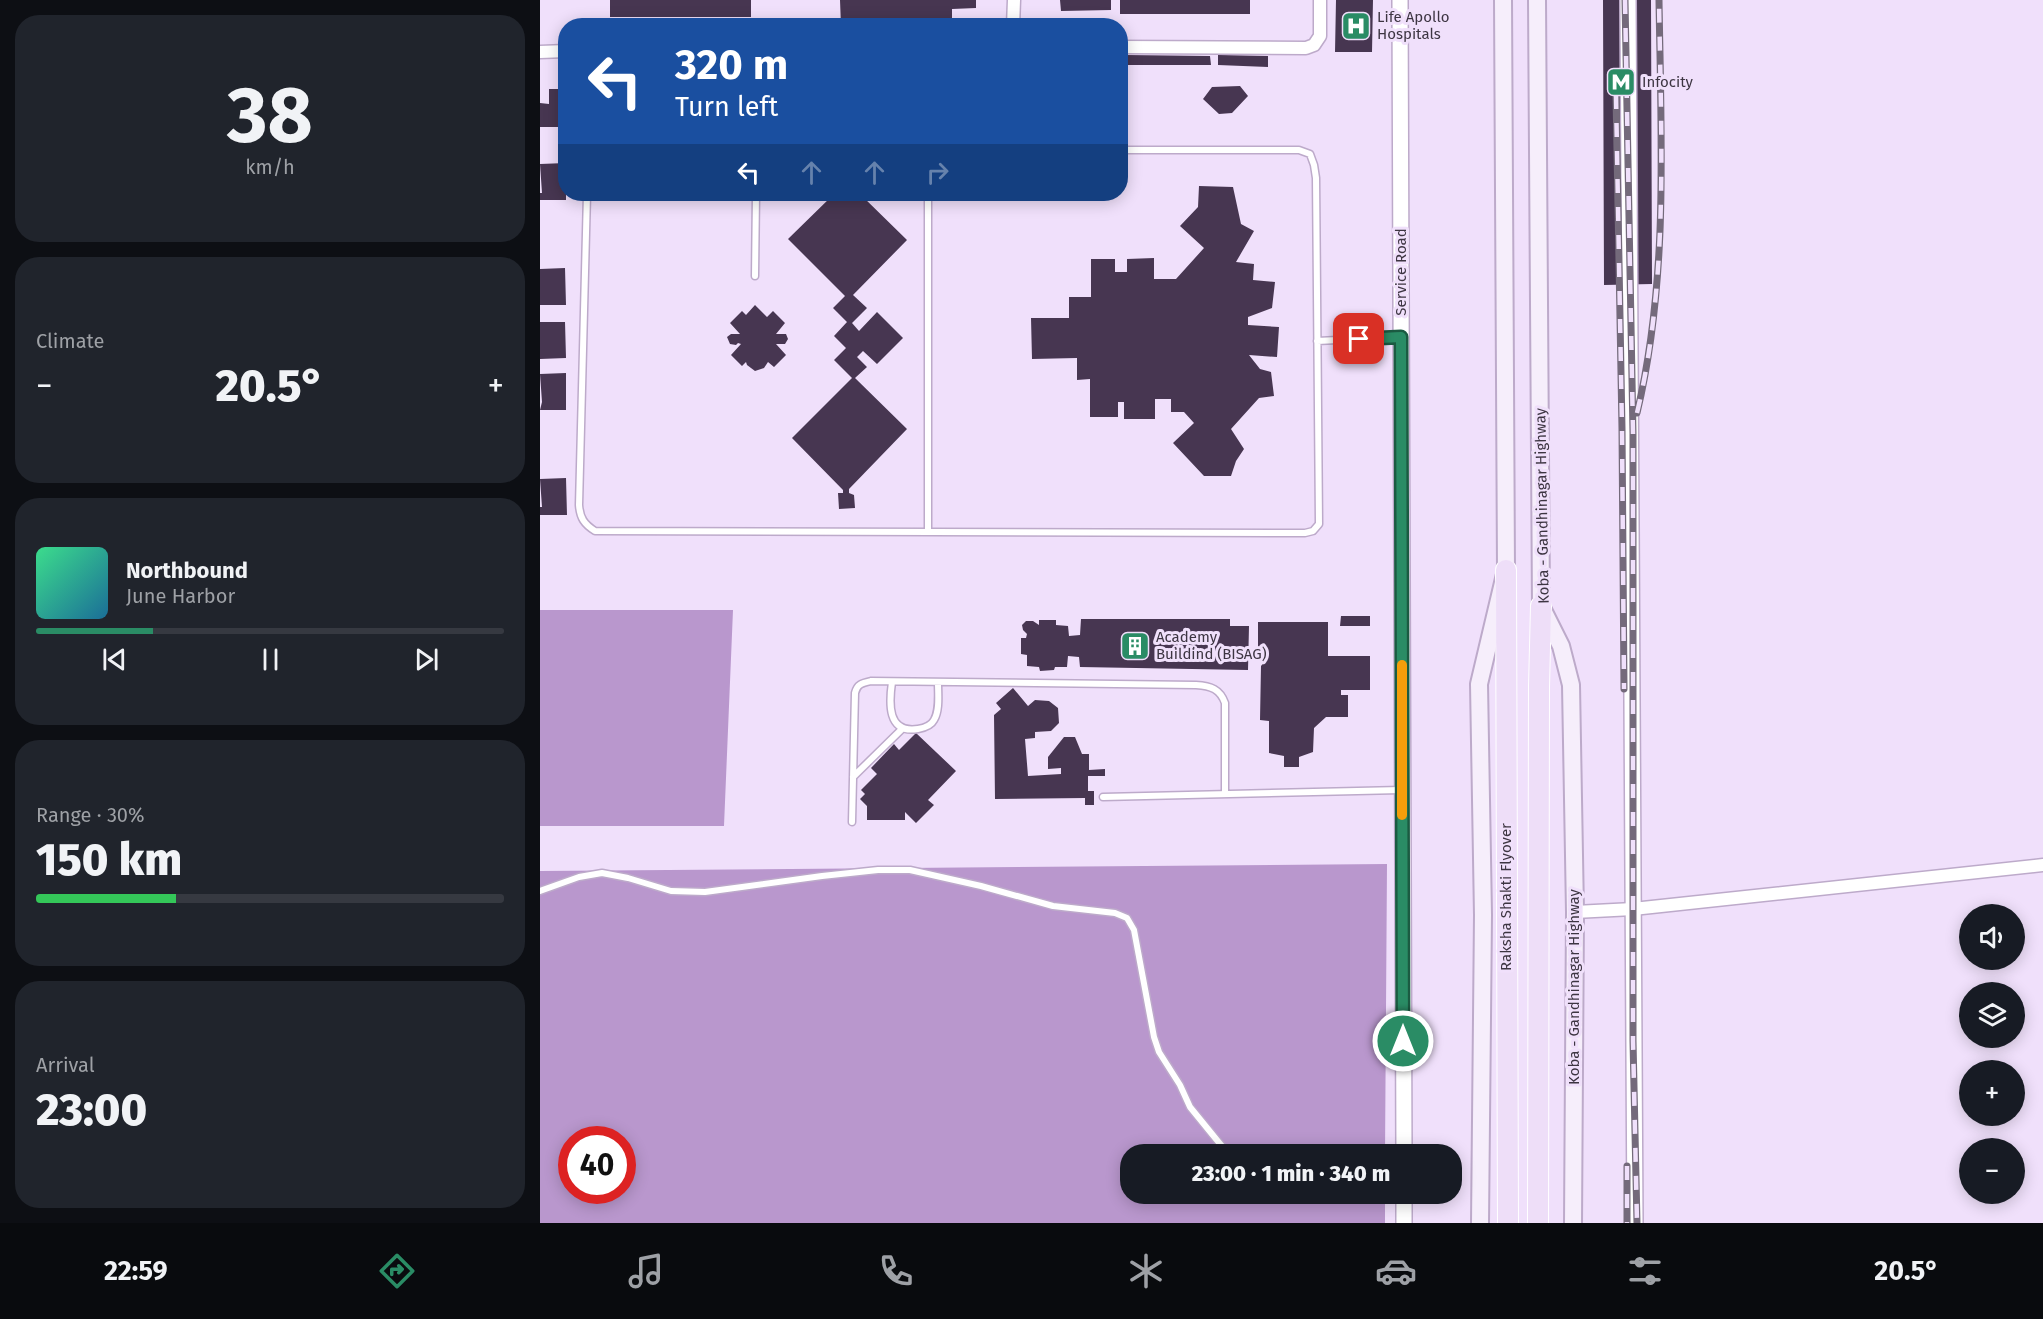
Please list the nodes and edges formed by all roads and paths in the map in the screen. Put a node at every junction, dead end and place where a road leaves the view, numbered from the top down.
1 (1014, 0) edge
2 (1320, 0) edge
3 (1400, 0) edge
4 (1503, 0) edge
5 (1538, 0) edge
6 (1628, 0) edge
7 (1013, 18) edge
8 (1128, 47) edge
9 (558, 51) edge
10 (540, 52) edge
11 (1128, 150) edge
12 (587, 201) edge
13 (756, 201) edge
14 (928, 201) edge
15 (755, 276) dead end
16 (1401, 337) junction
17 (1317, 340) junction
18 (928, 531) junction
19 (1506, 570) junction
20 (1541, 606) junction
21 (892, 682) junction
22 (938, 683) junction
23 (903, 728) junction
24 (853, 777) junction
25 (1402, 789) junction
26 (1225, 793) junction
27 (1103, 796) dead end
28 (852, 822) dead end
29 (2043, 865) edge
30 (540, 891) edge
31 (1633, 909) junction
32 (1575, 912) junction
33 (1220, 1144) edge
34 (1404, 1144) edge
35 (1404, 1204) edge
36 (1404, 1223) edge
37 (1480, 1223) edge
38 (1508, 1223) edge
39 (1538, 1223) edge
40 (1573, 1223) edge
41 (1635, 1223) edge

1 - 7 street
2 - 8 street
3 - 16 street, Service Road
4 - 19 main road
5 - 20 main road, Koba - Gandhinagar Highway
6 - 31 street
9 - 10 street
11 - 17 lane
12 - 18 lane
13 - 15 lane
14 - 18 lane
16 - 17 lane
16 - 25 street, Service Road
17 - 18 lane
19 - 37 main road
19 - 38 main road, Raksha Shakti Flyover
20 - 32 main road, Koba - Gandhinagar Highway
20 - 39 main road
21 - 22 lane
21 - 23 lane
21 - 24 lane
22 - 23 lane
22 - 26 lane
23 - 24 lane
24 - 28 lane
25 - 26 lane
25 - 34 street, Service Road
26 - 27 lane
29 - 31 street
30 - 33 lane
31 - 32 street
31 - 41 street
32 - 40 main road, Koba - Gandhinagar Highway
35 - 36 street

